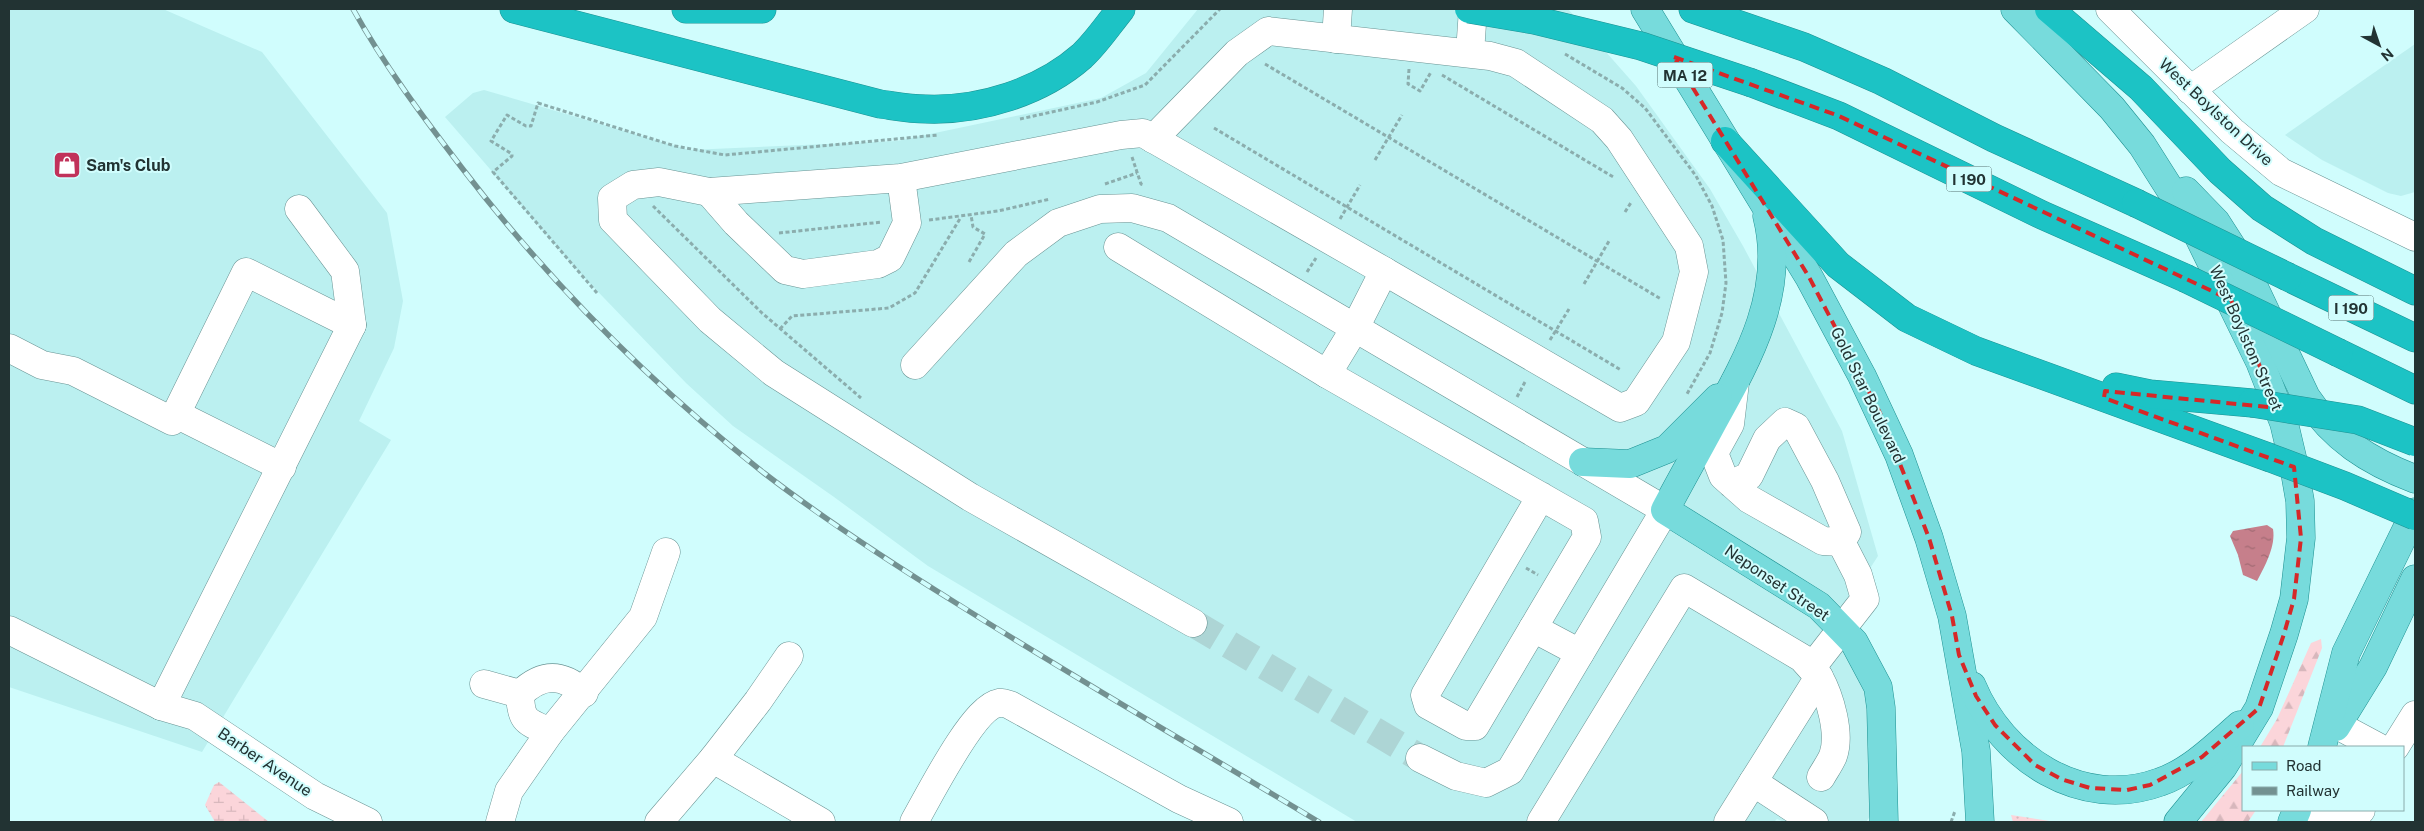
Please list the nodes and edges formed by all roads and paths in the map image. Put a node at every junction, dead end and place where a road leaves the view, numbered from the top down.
1 (514, 9) edge
2 (686, 9) edge
3 (762, 9) edge
4 (1120, 9) edge
5 (1220, 9) edge
6 (1338, 9) edge
7 (1469, 9) edge
8 (1473, 9) edge
9 (1645, 9) edge
10 (2015, 9) edge
11 (2049, 9) edge
12 (2110, 9) edge
13 (2305, 9) edge
14 (1700, 11) edge
15 (1336, 39) junction
16 (1470, 53) junction
17 (1265, 64) dead end
18 (1409, 66) dead end
19 (1433, 69) dead end
20 (1441, 74) dead end
21 (2190, 90) junction
22 (1402, 115) dead end
23 (1013, 121) dead end
24 (1214, 128) dead end
25 (947, 134) dead end
26 (1388, 138) junction
27 (1153, 139) junction
28 (1724, 141) junction
29 (2142, 145) junction
30 (1375, 160) dead end
31 (1137, 173) dead end
32 (901, 178) junction
33 (1622, 182) dead end
34 (1360, 185) dead end
35 (1096, 187) dead end
36 (709, 192) junction
37 (1055, 198) dead end
38 (1634, 198) dead end
39 (647, 200) dead end
40 (1764, 205) junction
41 (1347, 207) junction
42 (299, 209) dead end
43 (928, 212) dead end
44 (1626, 212) dead end
45 (882, 215) dead end
46 (972, 215) junction
47 (1338, 223) dead end
48 (2409, 227) edge
49 (771, 233) dead end
50 (1609, 241) dead end
51 (1118, 247) dead end
52 (1319, 254) dead end
53 (969, 262) dead end
54 (1597, 262) junction
55 (1384, 271) junction
56 (1303, 278) dead end
57 (1584, 284) dead end
58 (2415, 291) edge
59 (597, 292) dead end
60 (1661, 300) dead end
61 (1569, 309) dead end
62 (352, 325) junction
63 (1355, 328) junction
64 (1556, 332) junction
65 (2415, 338) edge
66 (1547, 346) dead end
67 (9, 348) edge
68 (1976, 351) junction
69 (915, 364) dead end
70 (1621, 370) dead end
71 (1327, 374) junction
72 (1736, 382) junction
73 (2415, 390) edge
74 (865, 402) dead end
75 (176, 414) junction
76 (2415, 442) edge
77 (1583, 462) junction
78 (282, 467) junction
79 (2415, 479) edge
80 (1732, 484) junction
81 (1541, 496) junction
82 (1665, 510) junction
83 (2415, 512) edge
84 (2415, 516) edge
85 (1841, 542) junction
86 (666, 552) dead end
87 (2404, 560) edge
88 (1519, 564) dead end
89 (2415, 579) edge
90 (1545, 580) dead end
91 (1193, 623) tunnel mouth
92 (1533, 628) junction
93 (1842, 629) junction
94 (9, 630) edge
95 (1580, 653) junction
96 (1959, 655) junction
97 (789, 656) dead end
98 (1816, 672) junction
99 (484, 684) dead end
100 (584, 693) junction
101 (520, 694) junction
102 (161, 706) junction
103 (2259, 708) junction
104 (550, 732) junction
105 (2328, 740) edge
106 (2371, 746) edge
107 (1420, 758) tunnel mouth
108 (713, 759) junction
109 (1822, 777) dead end
110 (1753, 782) junction
111 (2304, 811) edge
112 (2361, 811) edge
113 (368, 822) edge
114 (500, 822) edge
115 (659, 822) edge
116 (821, 822) edge
117 (914, 822) edge
118 (1229, 822) edge
119 (1541, 822) edge
120 (1728, 822) edge
121 (1814, 822) edge
122 (1884, 822) edge
123 (1980, 822) edge
124 (2178, 822) edge

1 - 4 highway
2 - 3 highway
5 - 23 path
6 - 15 street
7 - 73 highway, I 190, bridge
8 - 16 street
9 - 28 main road, Gold Star Boulevard / MA 12
10 - 29 main road, West Boylston Street
11 - 58 highway
12 - 21 street, West Boylston Drive
13 - 21 street
14 - 65 highway, I 190, bridge
15 - 16 street
15 - 27 street
16 - 55 street
17 - 26 path
18 - 19 path
20 - 33 path
21 - 48 street, West Boylston Drive
22 - 26 path
24 - 41 path
25 - 59 path
26 - 30 path
26 - 54 path
27 - 32 street
27 - 55 street
28 - 40 main road, Gold Star Boulevard / MA 12
28 - 68 highway
29 - 79 main road
29 - 103 main road, West Boylston Street
31 - 35 path
32 - 36 street
32 - 36 street
34 - 41 path
36 - 91 street
37 - 46 path
38 - 44 path
39 - 74 path
40 - 72 main road
40 - 96 main road, Gold Star Boulevard / MA 12
41 - 47 path
41 - 64 path
42 - 62 street
43 - 46 path
45 - 49 path
46 - 53 path
50 - 54 path
51 - 71 street
52 - 56 path
54 - 57 path
54 - 60 path
55 - 63 street
61 - 64 path
62 - 75 street
62 - 78 street
63 - 69 street
63 - 71 street
63 - 77 street
64 - 66 path
64 - 70 path
67 - 75 street
68 - 76 highway, bridge
68 - 84 highway, bridge
71 - 81 street
72 - 77 main road
72 - 80 street
72 - 82 main road
75 - 78 street
77 - 82 street
78 - 102 street
80 - 85 street
80 - 85 street
81 - 92 street
81 - 92 street
82 - 93 main road, Neponset Street
82 - 95 street
83 - 87 main road
85 - 93 street
86 - 100 street
87 - 105 main road
88 - 90 path
89 - 105 main road
92 - 95 street
93 - 98 street
93 - 122 main road, Neponset Street
94 - 102 street, Barber Avenue
95 - 107 street
96 - 103 main road
96 - 123 main road, Gold Star Boulevard / MA 12
97 - 108 street
98 - 109 street
98 - 110 street
98 - 119 street
99 - 101 street
100 - 101 street
100 - 104 street
101 - 104 street
102 - 113 street, Barber Avenue
103 - 124 main road, West Boylston Street
104 - 114 street
105 - 106 street
108 - 115 street
108 - 116 street
110 - 120 street
110 - 121 street
111 - 112 street
117 - 118 street

